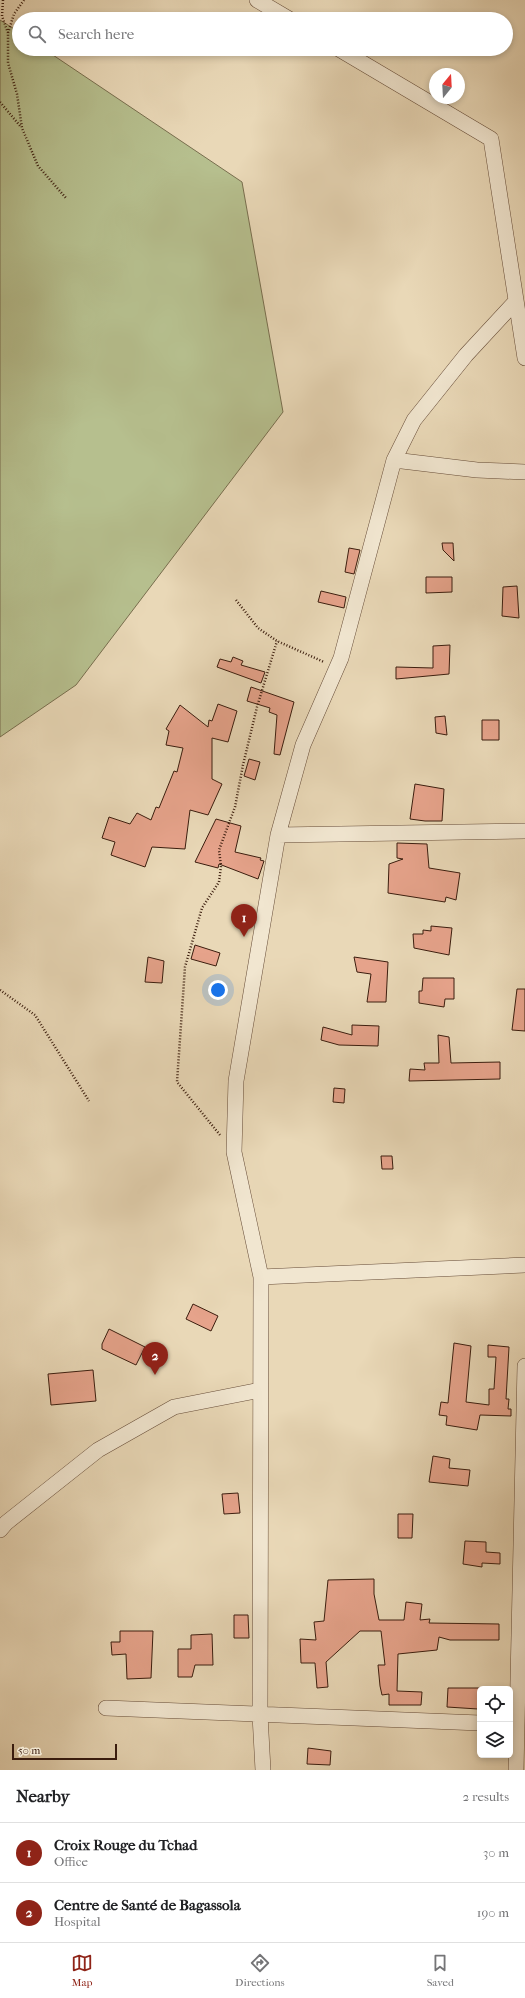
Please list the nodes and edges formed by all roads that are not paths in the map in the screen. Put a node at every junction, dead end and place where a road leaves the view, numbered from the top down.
1 (257, 0) edge
2 (277, 12) edge
3 (351, 56) edge
4 (516, 301) junction
5 (525, 358) edge
6 (394, 460) junction
7 (525, 472) edge
8 (525, 831) edge
9 (278, 835) junction
10 (525, 1266) edge
11 (261, 1277) junction
12 (525, 1366) edge
13 (260, 1390) junction
14 (0, 1530) edge
15 (106, 1708) dead end
16 (260, 1715) junction
17 (477, 1723) edge
18 (518, 1725) edge
19 (264, 1770) edge
20 (516, 1770) edge

1 - 2 street
3 - 4 street
4 - 5 street
4 - 6 street
6 - 7 street
6 - 9 street
8 - 9 street
9 - 11 street
10 - 11 street
11 - 13 street
12 - 18 street
13 - 14 street
13 - 16 street
15 - 16 street
16 - 17 street
16 - 19 street
18 - 20 street

